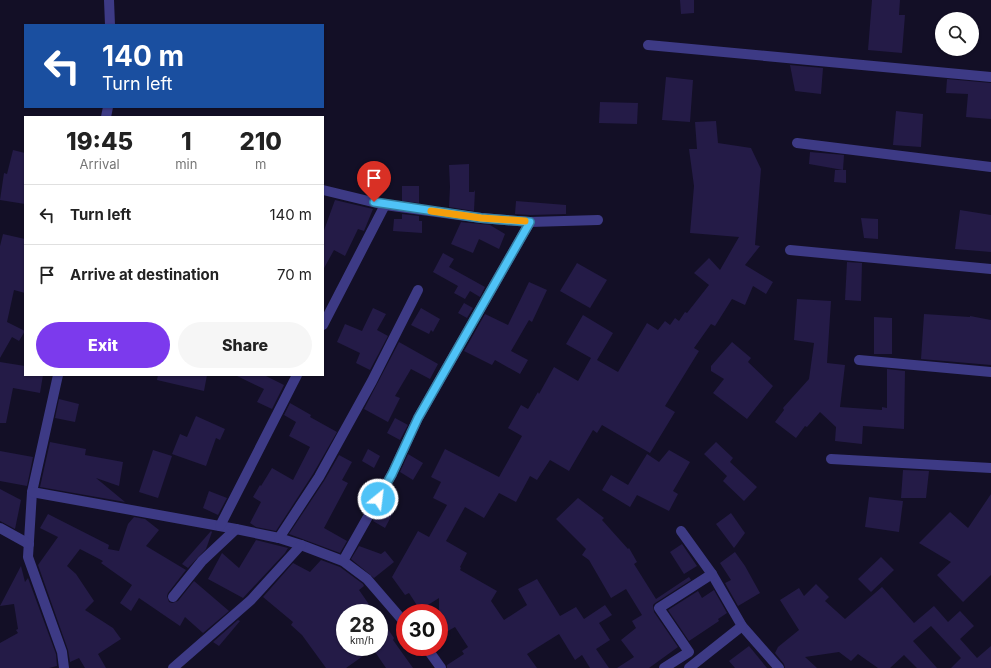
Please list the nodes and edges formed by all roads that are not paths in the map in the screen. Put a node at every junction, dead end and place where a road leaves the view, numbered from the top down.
1 (109, 0) edge
2 (110, 24) edge
3 (648, 44) dead end
4 (991, 77) edge
5 (796, 143) dead end
6 (991, 167) edge
7 (324, 190) edge
8 (385, 205) junction
9 (598, 220) dead end
10 (530, 222) junction
11 (790, 250) dead end
12 (991, 269) edge
13 (418, 290) dead end
14 (324, 323) edge
15 (859, 360) dead end
16 (991, 372) edge
17 (58, 376) edge
18 (297, 376) edge
19 (830, 459) dead end
20 (991, 468) edge
21 (32, 492) junction
22 (220, 526) junction
23 (0, 528) edge
24 (236, 529) junction
25 (681, 531) dead end
26 (278, 538) junction
27 (29, 544) junction
28 (301, 545) junction
29 (343, 561) junction
30 (712, 574) junction
31 (173, 597) dead end
32 (396, 612) edge
33 (742, 626) junction
34 (432, 656) edge
35 (64, 668) edge
36 (173, 668) edge
37 (441, 668) edge
38 (664, 668) edge
39 (689, 668) edge
40 (779, 668) edge

1 - 2 street
3 - 4 street
5 - 6 street
7 - 8 street
8 - 10 street
8 - 14 street
9 - 10 street
10 - 29 street
11 - 12 street
13 - 26 street
15 - 16 street
17 - 21 street
18 - 22 street
19 - 20 street
21 - 22 street
21 - 27 street
22 - 24 street
23 - 27 street
24 - 26 street
24 - 31 street
25 - 30 street
26 - 28 street
27 - 35 street
28 - 29 street
28 - 36 street
29 - 32 street
30 - 33 street
30 - 38 street
33 - 39 street
33 - 40 street
34 - 37 street

